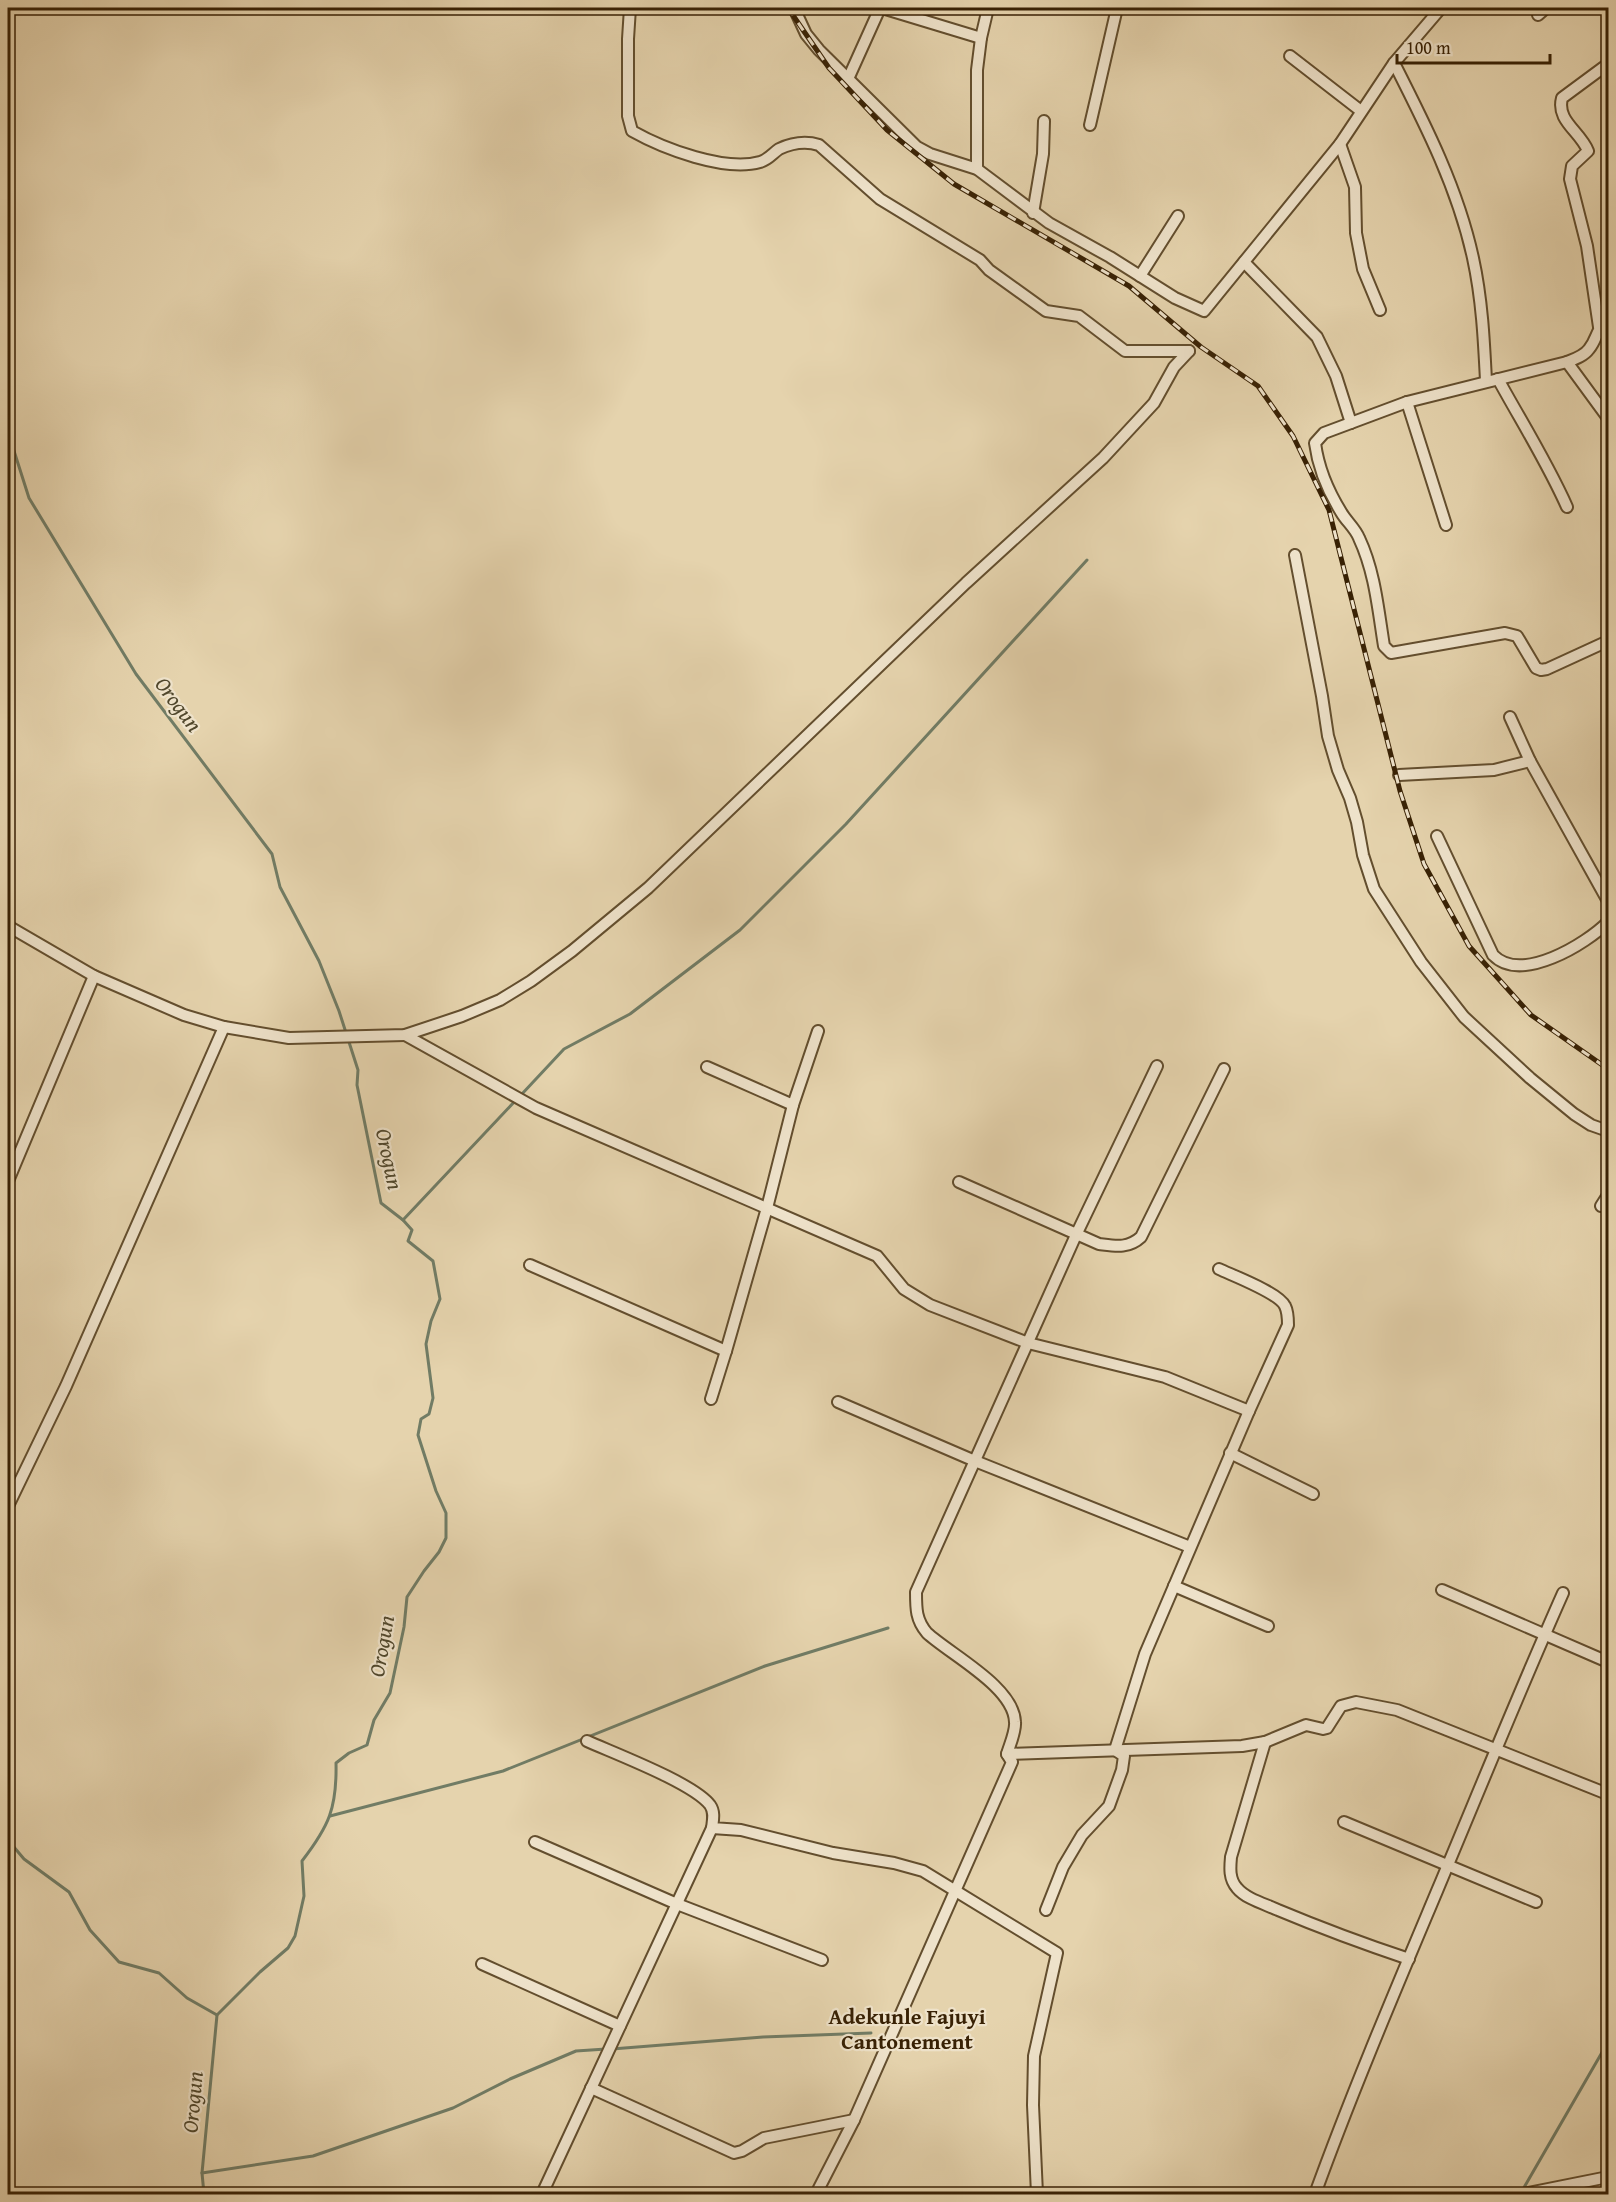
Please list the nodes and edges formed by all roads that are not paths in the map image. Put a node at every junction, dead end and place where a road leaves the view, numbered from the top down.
1 (630, 8) edge
2 (794, 8) edge
3 (881, 8) edge
4 (988, 8) edge
5 (1117, 8) edge
6 (1441, 8) edge
7 (981, 38) junction
8 (1290, 56) dead end
9 (1394, 63) junction
10 (1608, 64) edge
11 (848, 79) junction
12 (1361, 111) junction
13 (1044, 122) dead end
14 (1090, 125) dead end
15 (1340, 144) junction
16 (977, 169) junction
17 (1033, 213) junction
18 (1178, 216) dead end
19 (1244, 262) junction
20 (1140, 276) junction
21 (1380, 310) dead end
22 (1608, 320) edge
23 (1599, 327) junction
24 (1567, 362) junction
25 (1498, 379) junction
26 (1486, 381) junction
27 (1407, 402) junction
28 (1608, 418) edge
29 (1351, 423) junction
30 (1567, 507) dead end
31 (1446, 525) dead end
32 (1295, 555) dead end
33 (1608, 641) edge
34 (1510, 717) dead end
35 (1530, 761) junction
36 (1399, 775) dead end
37 (1437, 836) dead end
38 (1608, 901) edge
39 (1608, 922) edge
40 (8, 926) edge
41 (94, 976) junction
42 (224, 1027) junction
43 (818, 1031) dead end
44 (405, 1035) junction
45 (1157, 1066) dead end
46 (707, 1067) dead end
47 (1224, 1069) dead end
48 (793, 1105) junction
49 (1608, 1131) edge
50 (8, 1181) edge
51 (959, 1182) dead end
52 (1608, 1195) edge
53 (1600, 1206) dead end
54 (767, 1208) junction
55 (1076, 1235) junction
56 (530, 1265) dead end
57 (1219, 1269) dead end
58 (1028, 1343) junction
59 (726, 1351) junction
60 (711, 1399) dead end
61 (838, 1402) dead end
62 (1249, 1412) junction
63 (1230, 1453) junction
64 (975, 1461) junction
65 (1313, 1494) dead end
66 (8, 1506) edge
67 (1190, 1547) junction
68 (1174, 1586) junction
69 (1442, 1590) dead end
70 (1563, 1593) dead end
71 (1268, 1626) dead end
72 (1545, 1634) junction
73 (1608, 1662) edge
74 (587, 1741) dead end
75 (1265, 1742) junction
76 (1495, 1749) junction
77 (1115, 1750) junction
78 (1007, 1754) junction
79 (1605, 1794) dead end
80 (1344, 1822) dead end
81 (712, 1828) junction
82 (535, 1842) dead end
83 (1448, 1865) junction
84 (956, 1891) junction
85 (1536, 1902) dead end
86 (677, 1904) junction
87 (1046, 1910) dead end
88 (1408, 1959) junction
89 (822, 1960) dead end
90 (482, 1964) dead end
91 (620, 2026) junction
92 (591, 2088) junction
93 (854, 2120) junction
94 (1608, 2177) edge
95 (542, 2194) edge
96 (816, 2194) edge
97 (1037, 2194) edge
98 (1315, 2194) edge
99 (1523, 2194) edge

1 - 44 street
2 - 11 street
3 - 7 street
3 - 11 street
4 - 7 street
5 - 14 street
6 - 9 street
7 - 16 street
8 - 12 street
9 - 12 street
9 - 26 street
10 - 23 street
11 - 16 street
12 - 15 street
13 - 17 street
15 - 19 street
15 - 21 street
16 - 17 street
17 - 20 street
18 - 20 street
19 - 20 street
19 - 29 street
22 - 23 street
23 - 24 street
24 - 25 street
24 - 28 street
25 - 26 street
25 - 30 street
26 - 27 street
27 - 29 street
27 - 31 street
29 - 33 street
32 - 49 street
34 - 35 street
35 - 36 street
35 - 38 street
37 - 39 street
40 - 41 street
41 - 42 street
41 - 50 street
42 - 44 street
42 - 66 street
43 - 48 street
44 - 54 street
45 - 55 street
46 - 48 street
47 - 55 street
48 - 54 street
51 - 55 street
52 - 53 street
54 - 58 street
54 - 59 street
55 - 58 street
56 - 59 street
57 - 62 street
58 - 62 street
58 - 64 street
59 - 60 street
61 - 64 street
62 - 63 street
63 - 65 street
63 - 67 street
64 - 67 street
64 - 78 street
67 - 68 street
68 - 71 street
68 - 77 street
69 - 72 street
70 - 72 street
72 - 73 street
72 - 76 street
74 - 81 street
75 - 76 street
75 - 77 street
75 - 88 street
76 - 79 street
76 - 83 street
77 - 78 street
77 - 87 street
78 - 84 street
80 - 83 street
81 - 84 street
81 - 86 street
82 - 86 street
83 - 85 street
83 - 88 street
84 - 93 street
84 - 97 street
86 - 89 street
86 - 91 street
88 - 98 street
90 - 91 street
91 - 92 street
92 - 93 street
92 - 95 street
93 - 96 street
94 - 99 street

